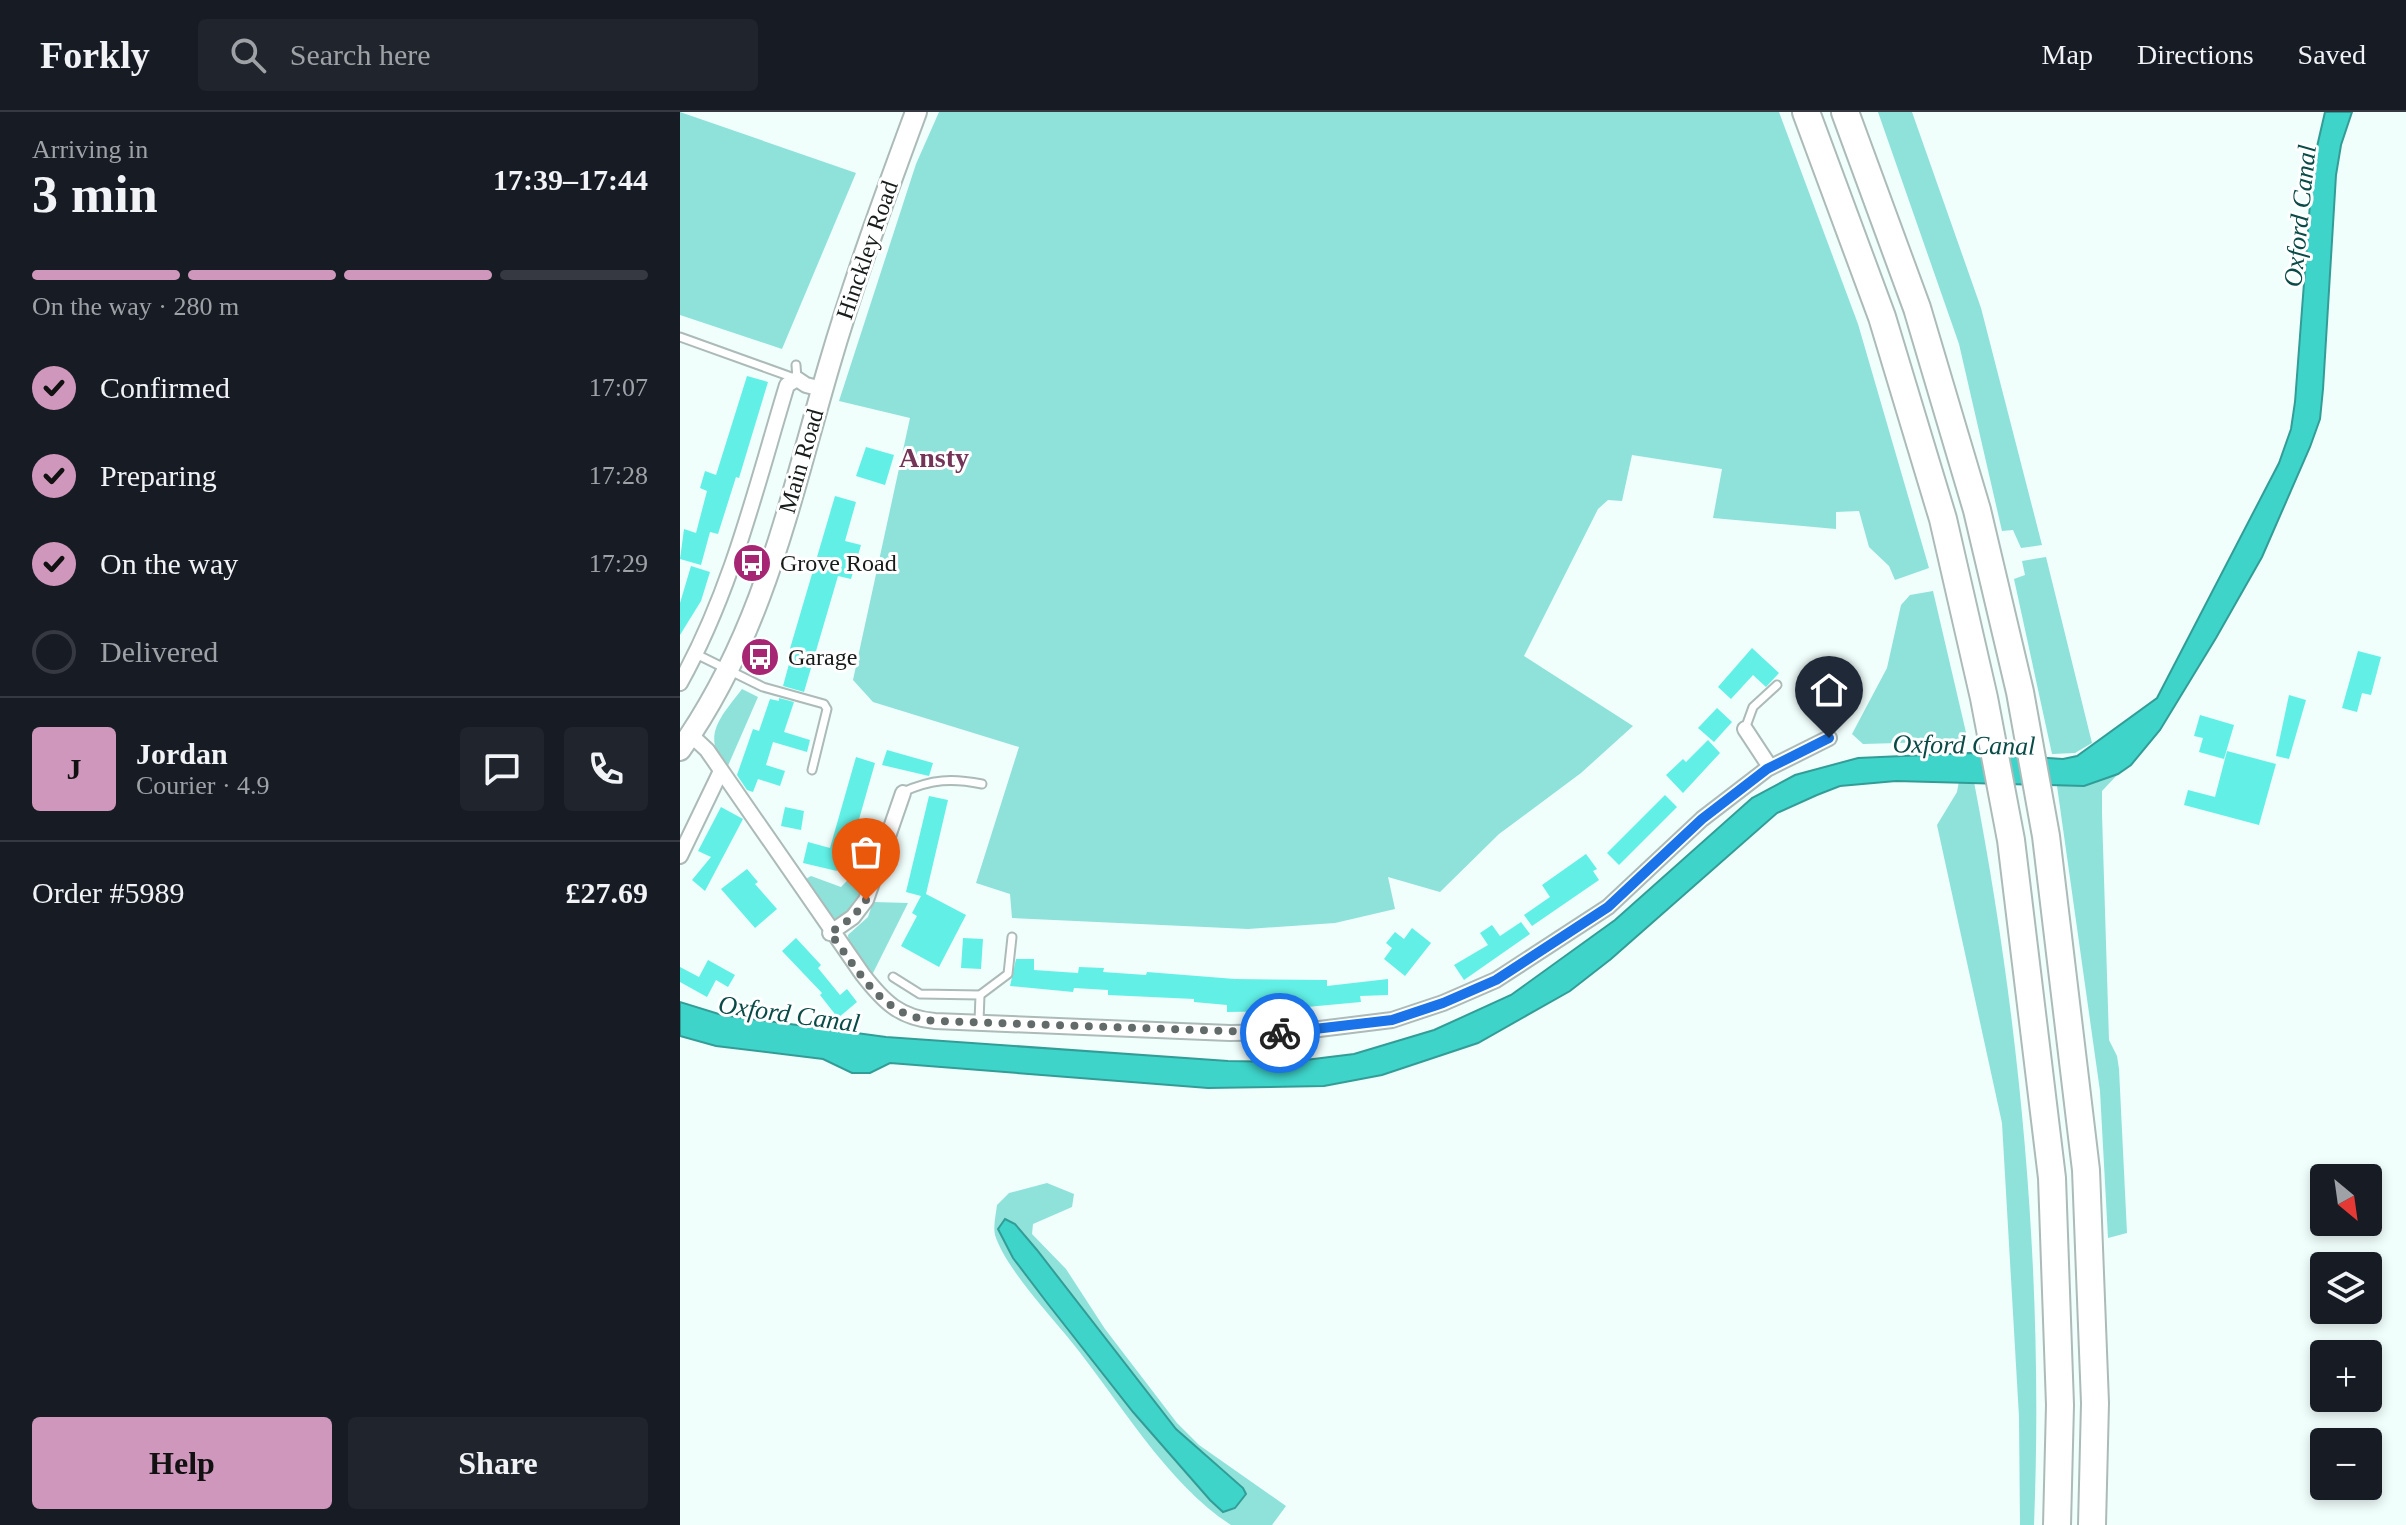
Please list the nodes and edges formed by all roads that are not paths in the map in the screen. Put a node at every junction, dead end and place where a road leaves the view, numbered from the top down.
1 (916, 112) edge
2 (1806, 112) edge
3 (1845, 112) edge
4 (680, 337) edge
5 (796, 372) junction
6 (822, 389) junction
7 (696, 654) junction
8 (728, 673) junction
9 (680, 683) edge
10 (1777, 685) dead end
11 (1745, 729) joint
12 (684, 738) edge
13 (1829, 738) dead end
14 (1770, 767) junction
15 (812, 770) dead end
16 (720, 773) junction
17 (982, 784) dead end
18 (903, 793) joint
19 (680, 856) edge
20 (830, 933) junction
21 (1012, 937) dead end
22 (893, 977) dead end
23 (980, 995) junction
24 (979, 1022) junction
25 (2057, 1525) edge
26 (2092, 1525) edge

1 - 6 main road, Hinckley Road
2 - 25 highway
3 - 26 highway
4 - 5 lane
5 - 6 street
5 - 7 street
6 - 8 main road, Main Road
7 - 8 lane
7 - 9 street
8 - 12 main road, Main Road
8 - 15 lane
10 - 11 lane
11 - 14 street
12 - 16 street
13 - 14 street
14 - 24 street
16 - 19 street
16 - 20 street
17 - 18 lane
18 - 20 street
20 - 24 street
21 - 23 lane
22 - 23 lane
23 - 24 lane

